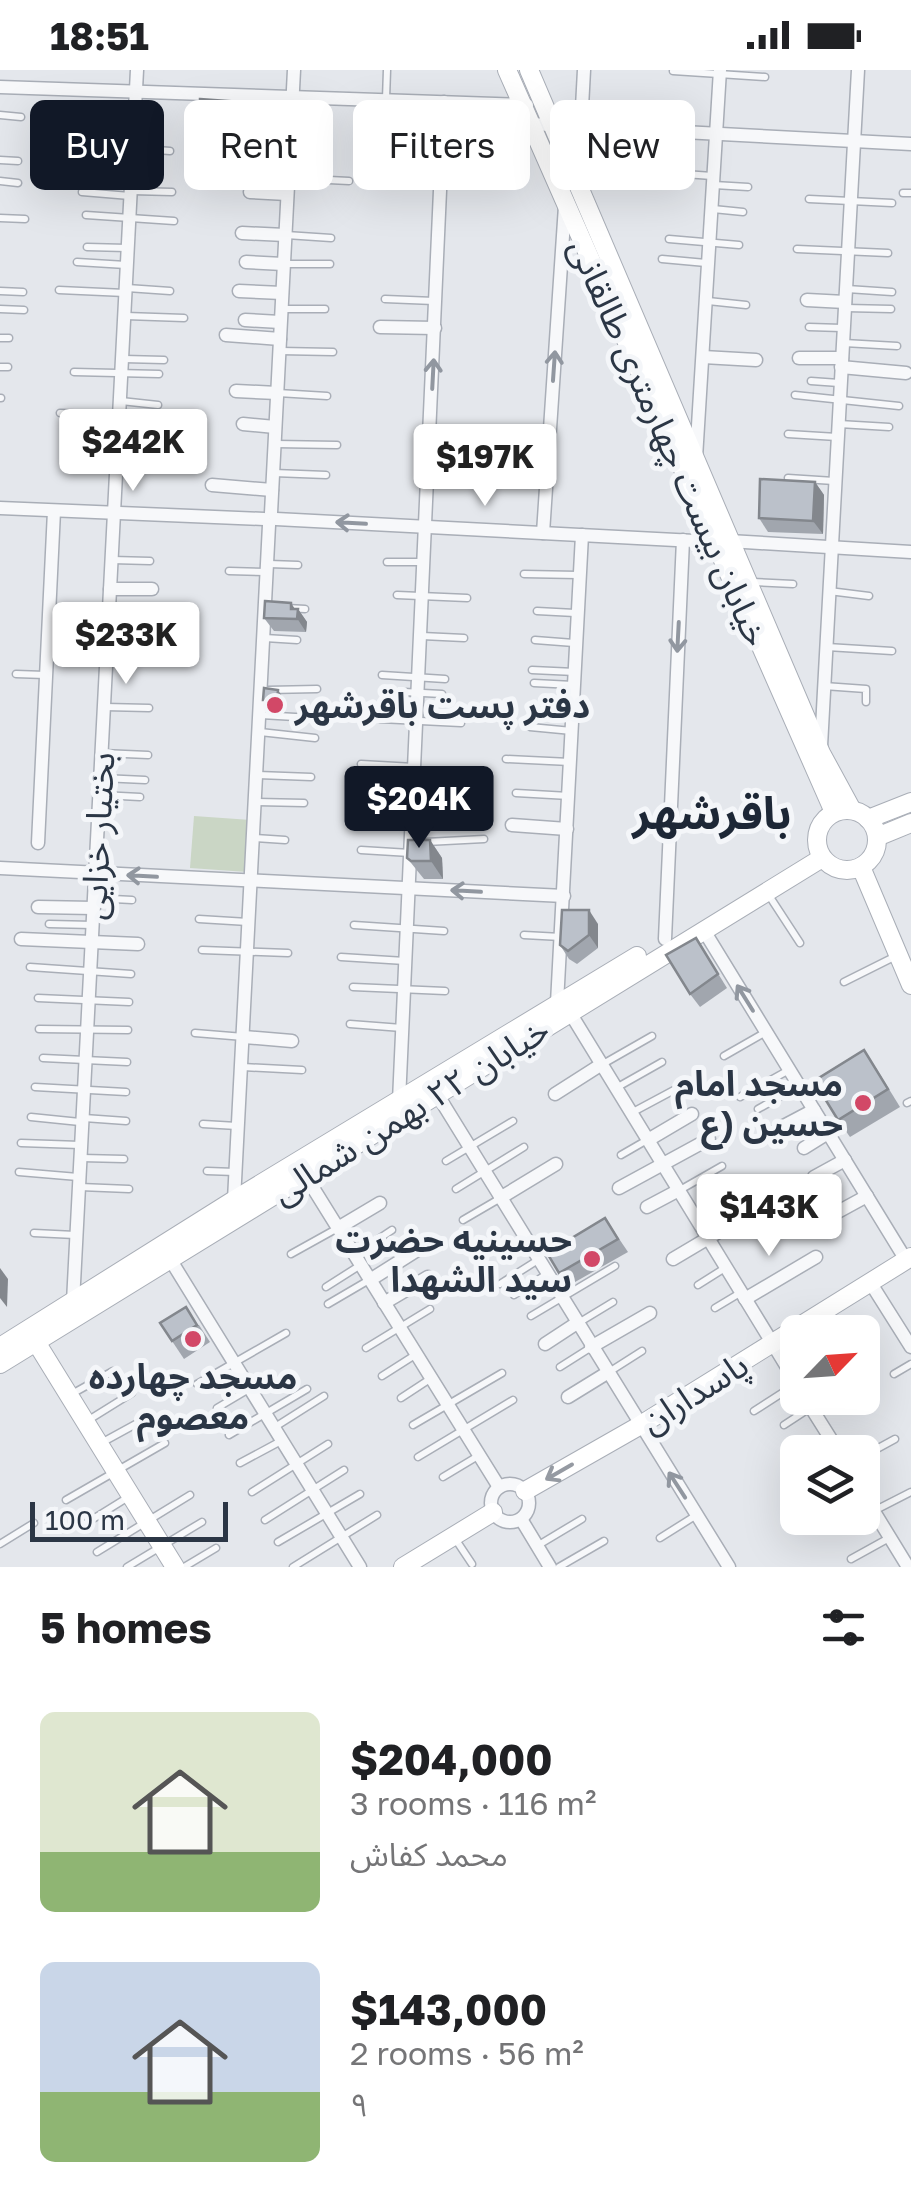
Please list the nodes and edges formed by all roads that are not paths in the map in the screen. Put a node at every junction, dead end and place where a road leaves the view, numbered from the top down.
1 (137, 70) edge
2 (294, 70) edge
3 (387, 70) edge
4 (508, 70) edge
5 (530, 70) edge
6 (584, 70) edge
7 (674, 70) edge
8 (858, 70) edge
9 (720, 72) edge
10 (765, 76) dead end
11 (0, 87) edge
12 (136, 92) junction
13 (292, 97) junction
14 (136, 100) edge
15 (292, 100) edge
16 (386, 100) joint
17 (520, 100) edge
18 (582, 100) edge
19 (530, 106) edge
20 (545, 106) junction
21 (0, 115) edge
22 (21, 117) dead end
23 (550, 117) edge
24 (530, 124) joint
25 (550, 125) edge
26 (695, 133) edge
27 (716, 134) junction
28 (854, 142) junction
29 (911, 144) edge
30 (164, 151) edge
31 (170, 151) dead end
32 (0, 160) edge
33 (18, 162) dead end
34 (695, 177) edge
35 (333, 180) edge
36 (713, 180) junction
37 (350, 181) dead end
38 (0, 182) edge
39 (18, 183) dead end
40 (748, 187) dead end
41 (131, 190) edge
42 (287, 190) edge
43 (440, 190) edge
44 (581, 190) edge
45 (82, 192) dead end
46 (172, 192) dead end
47 (250, 192) dead end
48 (131, 193) junction
49 (287, 194) junction
50 (809, 199) dead end
51 (851, 201) junction
52 (565, 202) junction
53 (892, 203) dead end
54 (712, 209) junction
55 (743, 212) dead end
56 (86, 215) dead end
57 (0, 218) edge
58 (25, 218) dead end
59 (130, 218) junction
60 (174, 222) dead end
61 (242, 234) dead end
62 (285, 235) junction
63 (331, 238) dead end
64 (669, 239) dead end
65 (710, 243) junction
66 (739, 244) dead end
67 (87, 247) dead end
68 (128, 248) junction
69 (798, 248) dead end
70 (848, 251) junction
71 (888, 253) dead end
72 (662, 259) dead end
73 (77, 262) dead end
74 (246, 262) dead end
75 (709, 263) junction
76 (284, 264) junction
77 (330, 264) dead end
78 (127, 266) junction
79 (59, 290) dead end
80 (126, 290) junction
81 (0, 291) edge
82 (170, 291) dead end
83 (239, 291) dead end
84 (23, 292) dead end
85 (892, 292) dead end
86 (282, 293) junction
87 (385, 299) dead end
88 (845, 299) junction
89 (807, 300) dead end
90 (436, 301) junction
91 (706, 301) junction
92 (746, 305) dead end
93 (0, 309) edge
94 (325, 309) dead end
95 (891, 309) dead end
96 (24, 310) dead end
97 (124, 316) junction
98 (281, 316) junction
99 (184, 318) dead end
100 (245, 320) dead end
101 (380, 327) dead end
102 (809, 327) dead end
103 (435, 328) junction
104 (226, 335) dead end
105 (843, 336) junction
106 (279, 345) junction
107 (898, 346) dead end
108 (333, 352) dead end
109 (704, 357) junction
110 (800, 358) dead end
111 (164, 360) dead end
112 (756, 360) dead end
113 (841, 363) junction
114 (122, 366) junction
115 (74, 372) dead end
116 (906, 373) dead end
117 (159, 374) dead end
118 (810, 381) dead end
119 (840, 383) junction
120 (236, 391) dead end
121 (277, 394) junction
122 (795, 395) dead end
123 (326, 396) dead end
124 (839, 398) junction
125 (158, 405) dead end
126 (899, 406) dead end
127 (60, 413) dead end
128 (119, 415) junction
129 (243, 424) dead end
130 (275, 427) junction
131 (889, 428) dead end
132 (837, 430) junction
133 (167, 432) dead end
134 (788, 434) dead end
135 (274, 444) junction
136 (67, 445) dead end
137 (338, 445) dead end
138 (117, 454) junction
139 (696, 461) junction
140 (160, 463) dead end
141 (273, 473) junction
142 (326, 475) dead end
143 (788, 478) edge
144 (834, 481) junction
145 (212, 484) dead end
146 (272, 490) junction
147 (0, 508) edge
148 (54, 512) junction
149 (114, 515) junction
150 (270, 519) junction
151 (426, 527) junction
152 (543, 533) junction
153 (582, 535) junction
154 (683, 540) junction
155 (722, 541) junction
156 (830, 547) junction
157 (911, 552) edge
158 (112, 560) junction
159 (150, 561) dead end
160 (386, 562) dead end
161 (424, 562) junction
162 (298, 565) dead end
163 (267, 568) junction
164 (230, 571) dead end
165 (524, 574) dead end
166 (580, 575) junction
167 (747, 582) junction
168 (793, 584) dead end
169 (110, 589) junction
170 (152, 590) dead end
171 (828, 591) junction
172 (397, 595) dead end
173 (422, 596) junction
174 (869, 596) dead end
175 (467, 598) dead end
176 (285, 608) edge
177 (305, 609) dead end
178 (537, 611) dead end
179 (578, 613) junction
180 (420, 636) junction
181 (264, 638) junction
182 (464, 638) dead end
183 (297, 640) dead end
184 (535, 640) dead end
185 (576, 644) junction
186 (826, 646) junction
187 (892, 651) dead end
188 (532, 670) dead end
189 (16, 674) dead end
190 (46, 675) junction
191 (382, 675) dead end
192 (418, 677) junction
193 (575, 678) junction
194 (445, 679) dead end
195 (534, 682) dead end
196 (823, 686) junction
197 (317, 688) dead end
198 (262, 690) junction
199 (385, 691) dead end
200 (418, 693) junction
201 (442, 694) dead end
202 (866, 702) dead end
203 (104, 707) junction
204 (149, 708) dead end
205 (260, 715) junction
206 (312, 718) dead end
207 (380, 719) dead end
208 (416, 722) junction
209 (461, 723) dead end
210 (530, 727) dead end
211 (572, 731) junction
212 (260, 732) junction
213 (314, 738) dead end
214 (102, 752) junction
215 (148, 755) dead end
216 (815, 757) junction
217 (506, 758) dead end
218 (570, 762) junction
219 (361, 764) dead end
220 (414, 767) junction
221 (258, 775) junction
222 (311, 777) dead end
223 (100, 778) junction
224 (145, 780) dead end
225 (516, 792) dead end
226 (100, 794) junction
227 (412, 794) junction
228 (462, 796) dead end
229 (569, 796) junction
230 (140, 797) dead end
231 (256, 802) junction
232 (911, 802) edge
233 (304, 803) dead end
234 (371, 808) dead end
235 (412, 810) junction
236 (459, 814) dead end
237 (852, 814) junction
238 (911, 823) edge
239 (512, 826) dead end
240 (567, 829) junction
241 (255, 838) junction
242 (877, 838) junction
243 (484, 839) dead end
244 (286, 840) dead end
245 (38, 843) dead end
246 (410, 848) junction
247 (361, 850) dead end
248 (820, 853) junction
249 (861, 867) junction
250 (0, 868) edge
251 (95, 874) junction
252 (253, 882) junction
253 (408, 888) junction
254 (766, 891) junction
255 (564, 896) junction
256 (132, 900) dead end
257 (94, 903) junction
258 (38, 906) dead end
259 (199, 919) dead end
260 (250, 922) junction
261 (49, 924) dead end
262 (354, 925) dead end
263 (93, 926) junction
264 (406, 928) junction
265 (702, 929) junction
266 (444, 931) dead end
267 (524, 935) dead end
268 (561, 937) junction
269 (21, 939) dead end
270 (664, 939) junction
271 (92, 942) junction
272 (800, 943) dead end
273 (138, 944) dead end
274 (202, 950) dead end
275 (249, 952) junction
276 (288, 953) dead end
277 (898, 955) junction
278 (342, 957) dead end
279 (405, 961) junction
280 (30, 967) dead end
281 (90, 970) junction
282 (131, 974) dead end
283 (844, 982) dead end
284 (911, 985) edge
285 (352, 987) dead end
286 (404, 988) junction
287 (445, 991) dead end
288 (38, 998) dead end
289 (89, 1000) junction
290 (129, 1002) dead end
291 (563, 1007) junction
292 (350, 1024) dead end
293 (88, 1028) junction
294 (402, 1028) junction
295 (39, 1029) dead end
296 (128, 1030) dead end
297 (766, 1032) junction
298 (195, 1033) dead end
299 (652, 1036) dead end
300 (244, 1037) junction
301 (292, 1041) dead end
302 (724, 1056) dead end
303 (43, 1058) dead end
304 (86, 1061) junction
305 (127, 1062) dead end
306 (662, 1062) dead end
307 (602, 1064) junction
308 (242, 1066) junction
309 (302, 1070) dead end
310 (790, 1070) junction
311 (799, 1086) junction
312 (35, 1087) dead end
313 (616, 1088) junction
314 (676, 1089) dead end
315 (84, 1090) junction
316 (126, 1092) dead end
317 (436, 1094) junction
318 (556, 1094) dead end
319 (740, 1098) dead end
320 (399, 1101) junction
321 (758, 1109) dead end
322 (814, 1110) junction
323 (632, 1113) junction
324 (692, 1114) dead end
325 (32, 1117) dead end
326 (83, 1120) junction
327 (126, 1121) dead end
328 (512, 1121) dead end
329 (203, 1124) dead end
330 (238, 1126) junction
331 (778, 1129) dead end
332 (828, 1133) junction
333 (709, 1139) dead end
334 (648, 1140) junction
335 (21, 1143) dead end
336 (469, 1147) junction
337 (524, 1147) dead end
338 (804, 1148) dead end
339 (81, 1152) junction
340 (621, 1155) dead end
341 (124, 1159) dead end
342 (844, 1160) junction
343 (446, 1162) dead end
344 (556, 1164) dead end
345 (663, 1165) junction
346 (722, 1166) dead end
347 (484, 1171) junction
348 (19, 1172) dead end
349 (206, 1172) dead end
350 (236, 1172) junction
351 (305, 1175) junction
352 (814, 1177) dead end
353 (79, 1182) junction
354 (619, 1188) dead end
355 (129, 1189) dead end
356 (456, 1189) dead end
357 (679, 1190) junction
358 (867, 1196) junction
359 (500, 1198) junction
360 (234, 1200) junction
361 (380, 1203) dead end
362 (764, 1205) dead end
363 (647, 1207) dead end
364 (463, 1220) dead end
365 (824, 1220) dead end
366 (338, 1228) junction
367 (392, 1230) dead end
368 (34, 1232) dead end
369 (76, 1236) junction
370 (708, 1238) junction
371 (428, 1244) dead end
372 (291, 1254) dead end
373 (816, 1257) dead end
374 (170, 1259) junction
375 (673, 1259) dead end
376 (908, 1259) edge
377 (357, 1260) junction
378 (538, 1260) junction
379 (615, 1266) dead end
380 (726, 1267) junction
381 (546, 1274) junction
382 (428, 1278) dead end
383 (370, 1280) junction
384 (870, 1282) junction
385 (500, 1284) dead end
386 (698, 1284) dead end
387 (326, 1287) dead end
388 (514, 1295) dead end
389 (743, 1296) junction
390 (562, 1299) junction
391 (73, 1302) junction
392 (613, 1302) dead end
393 (384, 1303) junction
394 (328, 1304) dead end
395 (715, 1308) dead end
396 (430, 1309) dead end
397 (204, 1313) junction
398 (650, 1313) dead end
399 (531, 1316) dead end
400 (190, 1321) edge
401 (576, 1323) junction
402 (400, 1328) junction
403 (286, 1333) dead end
404 (36, 1342) junction
405 (772, 1343) junction
406 (546, 1344) dead end
407 (591, 1347) junction
408 (0, 1348) edge
409 (366, 1348) dead end
410 (911, 1348) edge
411 (642, 1351) dead end
412 (416, 1354) junction
413 (780, 1356) edge
414 (234, 1363) junction
415 (0, 1364) edge
416 (911, 1364) edge
417 (560, 1367) dead end
418 (113, 1371) dead end
419 (502, 1373) dead end
420 (607, 1373) junction
421 (894, 1374) dead end
422 (382, 1376) dead end
423 (431, 1379) junction
424 (196, 1384) dead end
425 (250, 1388) junction
426 (306, 1388) dead end
427 (132, 1393) dead end
428 (69, 1395) junction
429 (780, 1395) edge
430 (324, 1396) dead end
431 (568, 1397) dead end
432 (401, 1398) dead end
433 (513, 1400) dead end
434 (447, 1404) junction
435 (217, 1408) dead end
436 (754, 1411) dead end
437 (795, 1415) edge
438 (145, 1418) dead end
439 (270, 1421) junction
440 (86, 1422) junction
441 (413, 1425) dead end
442 (639, 1426) junction
443 (784, 1426) dead end
444 (463, 1430) junction
445 (229, 1435) dead end
446 (894, 1439) dead end
447 (282, 1441) junction
448 (165, 1443) dead end
449 (99, 1444) junction
450 (328, 1444) dead end
451 (880, 1447) edge
452 (479, 1456) junction
453 (418, 1458) dead end
454 (240, 1463) dead end
455 (297, 1464) junction
456 (344, 1470) dead end
457 (116, 1471) junction
458 (443, 1477) dead end
459 (499, 1487) junction
460 (313, 1490) junction
461 (526, 1491) junction
462 (252, 1492) dead end
463 (911, 1492) edge
464 (360, 1494) dead end
465 (190, 1495) dead end
466 (131, 1496) junction
467 (66, 1500) dead end
468 (880, 1508) edge
469 (493, 1512) junction
470 (328, 1514) junction
471 (377, 1515) dead end
472 (696, 1516) junction
473 (582, 1518) dead end
474 (521, 1519) junction
475 (265, 1520) dead end
476 (146, 1522) junction
477 (202, 1522) dead end
478 (34, 1523) dead end
479 (80, 1527) dead end
480 (880, 1528) edge
481 (454, 1536) junction
482 (342, 1538) junction
483 (660, 1538) dead end
484 (890, 1538) junction
485 (604, 1541) dead end
486 (278, 1542) dead end
487 (0, 1544) edge
488 (162, 1546) junction
489 (537, 1546) junction
490 (216, 1548) dead end
491 (97, 1552) dead end
492 (851, 1559) dead end
493 (430, 1560) edge
494 (472, 1564) dead end
495 (905, 1564) edge
496 (128, 1567) edge
497 (174, 1567) edge
498 (184, 1567) edge
499 (294, 1567) edge
500 (360, 1567) edge
501 (403, 1567) edge
502 (550, 1567) edge
503 (559, 1567) edge
504 (729, 1567) edge

1 - 12 street, بختیار خزایی
2 - 13 street
3 - 16 lane
4 - 17 street, خیابان بیست چهارمتری طالقانی
5 - 20 street
6 - 18 street
7 - 9 lane
8 - 28 street
9 - 10 lane
9 - 27 street
11 - 12 street
12 - 13 street
12 - 14 street, بختیار خزایی
13 - 15 street
13 - 16 street
19 - 20 street
20 - 23 street
21 - 22 lane
24 - 25 street
24 - 52 street, خیابان بیست چهارمتری طالقانی
26 - 27 street
27 - 28 street
27 - 36 street
28 - 29 street
28 - 51 street
30 - 31 lane
32 - 33 lane
34 - 36 lane
35 - 37 lane
36 - 40 lane
36 - 54 street
38 - 39 lane
41 - 48 street, بختیار خزایی
42 - 49 street
43 - 90 street
44 - 139 street
45 - 48 lane
46 - 48 lane
47 - 49 street
48 - 59 street, بختیار خزایی
49 - 62 street
50 - 51 lane
51 - 53 lane
51 - 70 street
152 -> 52 street
52 - 155 street, خیابان بیست چهارمتری طالقانی
54 - 55 lane
54 - 65 street
56 - 59 lane
57 - 58 lane
59 - 60 lane
59 - 68 street, بختیار خزایی
61 - 62 street
62 - 63 lane
62 - 76 street
64 - 65 lane
65 - 66 lane
65 - 75 street
67 - 68 lane
68 - 78 street, بختیار خزایی
69 - 70 lane
70 - 71 lane
70 - 88 street
72 - 75 lane
73 - 78 lane
74 - 76 street
75 - 91 street
76 - 77 lane
76 - 86 street
78 - 80 street, بختیار خزایی
79 - 80 lane
80 - 82 lane
80 - 97 street, بختیار خزایی
81 - 84 lane
83 - 86 street
85 - 88 lane
86 - 98 street
87 - 90 lane
88 - 89 street
88 - 95 lane
88 - 105 street
90 - 103 street
91 - 92 lane
91 - 109 street
93 - 96 lane
94 - 98 lane
97 - 99 lane
97 - 114 street, بختیار خزایی
98 - 100 street
98 - 106 street
101 - 103 street
102 - 105 lane
151 -> 103 street
104 - 106 street
105 - 107 lane
105 - 113 street
106 - 108 lane
106 - 121 street
109 - 112 street
109 - 139 street
110 - 113 street
111 - 114 lane
113 - 116 street
113 - 119 street
114 - 115 lane
114 - 117 lane
114 - 128 street, بختیار خزایی
118 - 119 lane
119 - 124 street
120 - 121 street
121 - 123 lane
121 - 130 street
122 - 124 lane
124 - 126 lane
124 - 132 street
125 - 128 lane
127 - 128 lane
128 - 133 lane
128 - 138 street, بختیار خزایی
129 - 130 street
130 - 135 street
131 - 132 lane
132 - 134 lane
132 - 144 street
135 - 137 lane
135 - 141 street
136 - 138 lane
138 - 140 lane
138 - 149 street, بختیار خزایی
139 - 155 street
141 - 142 lane
141 - 146 street
143 - 144 lane
144 - 156 street
145 - 146 street
146 - 150 street
147 - 148 street
148 - 149 street
148 - 190 street
149 - 150 street
149 - 158 street, بختیار خزایی
151 -> 150 street
150 - 163 street
151 - 152 street
151 - 161 street
152 - 153 street
153 - 154 street
153 - 166 street
154 - 155 street
154 -> 270 street
155 - 156 street
155 - 167 street
155 - 216 street, خیابان بیست چهارمتری طالقانی
156 - 157 street
156 - 171 street
158 - 159 lane
158 - 169 street, بختیار خزایی
160 - 161 lane
161 - 173 street
162 - 163 lane
163 - 164 lane
163 - 181 street
165 - 166 lane
166 - 179 street
167 - 168 lane
167 - 216 street
169 - 170 street
169 - 203 street, بختیار خزایی
171 - 174 lane
171 - 186 street
172 - 173 lane
173 - 175 lane
173 - 180 street
176 - 177 lane
178 - 179 lane
179 - 185 street
180 - 182 lane
180 - 192 street
181 - 183 lane
181 - 198 street
184 - 185 lane
185 - 193 street
186 - 187 lane
186 - 196 street
188 - 193 lane
189 - 190 lane
190 - 245 street
191 - 192 lane
192 - 194 lane
192 - 200 street
193 - 195 lane
193 - 211 street
196 - 202 lane
196 - 216 street
197 - 198 lane
198 - 205 street
199 - 200 lane
200 - 201 lane
200 - 208 street
203 - 204 lane
203 - 214 street, بختیار خزایی
205 - 206 lane
205 - 212 street
207 - 208 lane
208 - 209 lane
208 - 220 street
210 - 211 lane
211 - 218 street
212 - 213 lane
212 - 221 street
214 - 215 lane
214 - 223 street, بختیار خزایی
216 - 237 street, خیابان بیست چهارمتری طالقانی
217 - 218 lane
218 - 229 street
219 - 220 lane
220 - 227 street
221 - 222 lane
221 - 231 street
223 - 224 lane
223 - 226 street, بختیار خزایی
225 - 229 lane
226 - 230 lane
226 - 251 street, بختیار خزایی
227 - 228 lane
227 - 235 street
229 - 240 street
231 - 233 lane
231 - 241 street
232 - 237 street
234 - 235 lane
235 - 236 lane
235 - 246 street
237 - 242 street
237 - 248 street
238 - 242 street
239 - 240 street
240 - 255 street
241 - 244 lane
241 - 252 street
242 - 249 street
243 - 246 lane
246 - 247 lane
246 - 253 street
248 - 249 street
248 - 254 street, خیابان ۲۲ بهمن شمالی
248 - 270 street, خیابان ۲۲ بهمن شمالی
249 - 277 street
250 - 251 street
252 -> 251 street
251 - 257 street, بختیار خزایی
252 - 253 street
252 - 260 street
255 -> 253 street
253 - 264 street
254 - 265 street, خیابان ۲۲ بهمن شمالی
254 - 272 lane
255 - 268 street
256 - 257 lane
257 - 258 street
257 - 263 street, بختیار خزایی
259 - 260 lane
260 - 275 street
261 - 263 lane
262 - 264 lane
263 - 271 street, بختیار خزایی
264 - 266 lane
264 - 279 street
265 - 291 street, خیابان ۲۲ بهمن شمالی
297 -> 265 street
267 - 268 lane
268 - 291 street
269 - 271 street
270 - 291 street, خیابان ۲۲ بهمن شمالی
271 - 273 street
271 - 281 street, بختیار خزایی
274 - 275 lane
275 - 276 lane
275 - 300 street
277 - 283 lane
277 - 284 street
278 - 279 lane
279 - 286 street
280 - 281 lane
281 - 282 lane
281 - 289 street, بختیار خزایی
285 - 286 lane
286 - 287 lane
286 - 294 street
288 - 289 lane
289 - 290 lane
289 - 293 street, بختیار خزایی
291 - 307 street
291 - 317 street, خیابان ۲۲ بهمن شمالی
291 - 320 street, خیابان ۲۲ بهمن شمالی
292 - 294 lane
293 - 295 lane
293 - 296 lane
293 - 304 street, بختیار خزایی
294 - 320 street
297 - 302 lane
297 - 310 street
298 - 300 lane
299 - 307 lane
300 - 301 street
300 - 308 street
303 - 304 lane
304 - 305 lane
304 - 315 street, بختیار خزایی
306 - 313 lane
307 - 313 street
307 - 318 street
308 - 309 lane
308 - 330 street
310 - 311 street
310 - 319 lane
311 - 321 lane
311 - 322 street
312 - 315 lane
313 - 323 street
314 - 323 lane
315 - 316 lane
315 - 326 street, بختیار خزایی
317 - 336 street
317 - 351 street, خیابان ۲۲ بهمن شمالی
320 - 360 street, خیابان ۲۲ بهمن شمالی
322 - 331 street
322 - 332 street
323 - 334 street
324 - 334 street
325 - 326 lane
326 - 327 lane
326 - 339 street, بختیار خزایی
328 - 336 lane
329 - 330 lane
330 - 350 street
332 - 338 street
332 - 342 street
333 - 345 street
334 - 340 lane
334 - 345 street
335 - 339 lane
336 - 343 lane
336 - 347 street
337 - 347 lane
339 - 341 lane
339 - 353 street, بختیار خزایی
342 - 352 street
342 - 358 street
344 - 359 street
345 - 354 street
345 - 357 street
346 - 357 lane
347 - 356 lane
347 - 359 street
348 - 353 lane
349 - 350 lane
350 - 360 street
351 - 366 street
351 - 374 street, خیابان ۲۲ بهمن شمالی
353 - 355 lane
353 - 369 street, بختیار خزایی
357 - 363 street
357 - 370 street
358 - 365 street
358 - 376 street
359 - 364 lane
359 - 378 street
360 - 391 street, خیابان ۲۲ بهمن شمالی
361 - 366 street
362 - 370 street
366 - 372 lane
366 - 377 street
367 - 377 lane
368 - 369 lane
369 - 391 street, بختیار خزایی
370 - 375 street
370 - 380 street
371 - 383 street
373 - 389 street
374 - 397 street
374 - 404 street, خیابان ۲۲ بهمن شمالی
376 - 384 street, پاسداران
377 - 383 street
377 - 387 lane
378 - 381 street
378 - 385 lane
379 - 390 lane
380 - 386 lane
380 - 389 street
381 - 388 lane
381 - 390 street
382 - 393 street
383 - 393 street
383 - 394 lane
384 - 405 street, پاسداران
384 - 410 street
389 - 395 lane
389 - 405 street
390 - 399 lane
390 - 401 street
391 - 408 street, خیابان ۲۲ بهمن شمالی
392 - 401 lane
393 - 402 street
396 - 402 lane
397 - 400 lane
397 - 414 street
398 - 407 street
401 - 406 street
401 - 407 street
402 - 409 lane
402 - 412 street
403 - 414 lane
404 - 415 street, خیابان ۲۲ بهمن شمالی
404 - 428 street
405 - 413 street
405 - 442 street, پاسداران
407 - 417 lane
407 - 420 street
411 - 420 lane
412 - 422 lane
412 - 423 street
414 - 424 lane
414 - 425 street
416 - 421 lane
418 - 428 lane
419 - 434 lane
420 - 431 street
420 - 442 street
423 - 432 lane
423 - 434 street
425 - 435 lane
425 - 439 street
426 - 439 lane
427 - 440 lane
428 - 440 street
429 - 436 lane
430 - 439 lane
433 - 444 lane
434 - 441 lane
434 - 444 street
437 - 443 lane
438 - 449 lane
439 - 445 lane
439 - 447 street
440 - 449 street
442 -> 461 street, پاسداران
472 -> 442 street
444 - 452 street
444 - 453 lane
446 - 451 lane
447 - 454 lane
447 - 455 street
448 - 457 lane
449 - 457 street
450 - 455 lane
452 - 458 lane
452 - 459 street
455 - 460 street
455 - 462 lane
456 - 460 lane
457 - 466 street
457 - 467 lane
459 - 461 street
459 - 469 street
460 - 470 street
460 - 475 lane
461 - 474 street
463 - 468 lane
464 - 470 lane
465 - 476 lane
466 - 476 street
466 - 479 lane
469 - 474 street
469 - 481 street
470 - 482 street
470 - 486 lane
471 - 482 lane
472 - 483 lane
472 - 504 street
473 - 489 lane
474 - 489 street
476 - 488 street
476 - 491 lane
477 - 488 lane
478 - 487 lane
480 - 484 street
481 - 493 street
481 - 494 lane
482 - 499 lane
482 - 500 street
484 - 492 lane
484 - 495 street
485 - 503 lane
488 - 496 lane
488 - 497 street
489 - 502 street
490 - 498 lane
493 - 501 street

